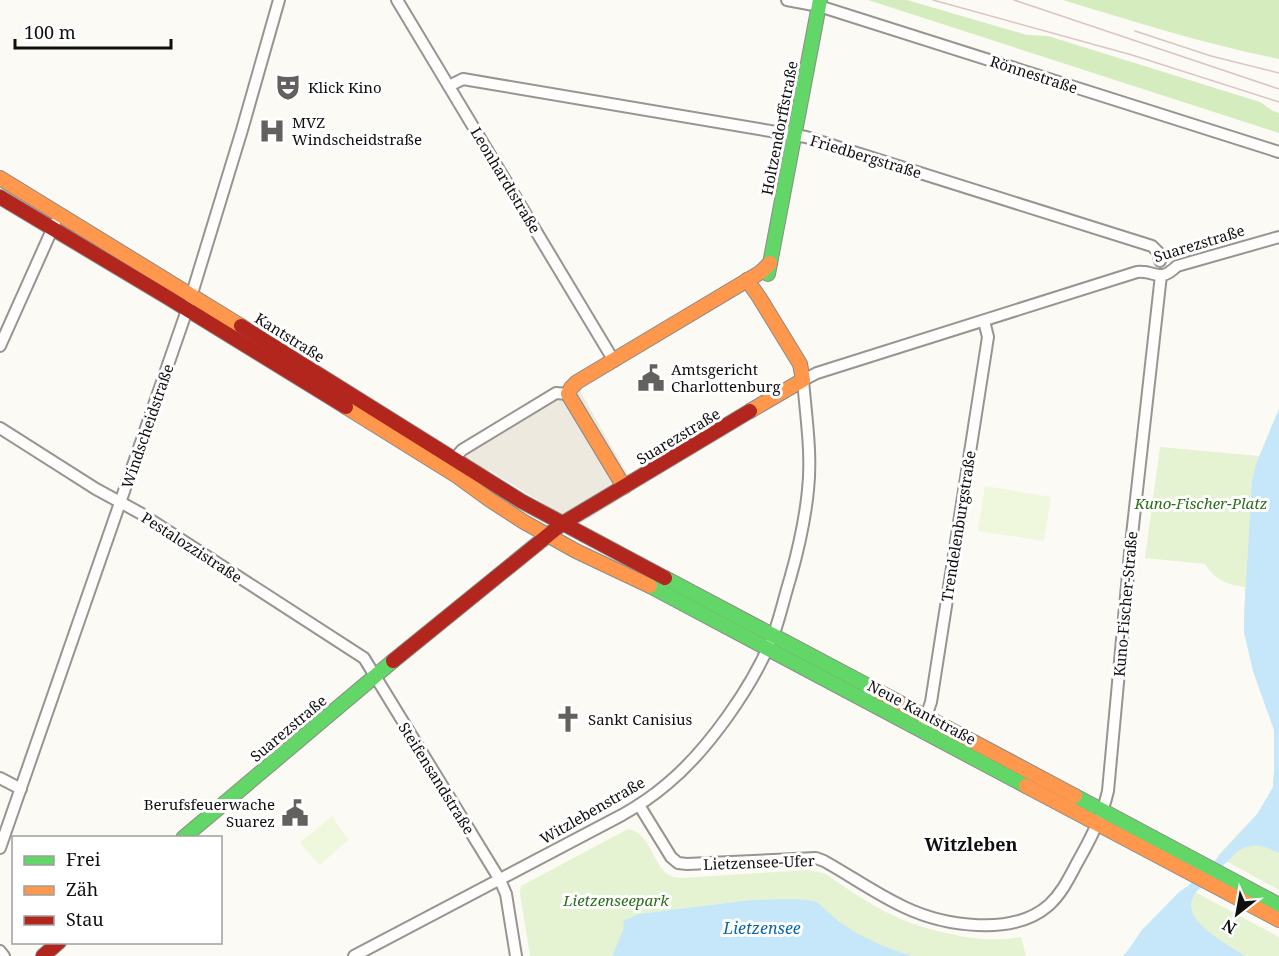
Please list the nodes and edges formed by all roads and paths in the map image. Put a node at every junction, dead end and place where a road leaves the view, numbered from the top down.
1 (279, 0) edge
2 (397, 0) edge
3 (787, 0) edge
4 (820, 3) edge
5 (449, 86) junction
6 (794, 136) junction
7 (1279, 152) edge
8 (0, 178) edge
9 (0, 197) edge
10 (59, 214) junction
11 (52, 228) junction
12 (1279, 237) edge
13 (1160, 261) dead end
14 (770, 263) junction
15 (1161, 275) junction
16 (747, 280) junction
17 (191, 295) junction
18 (759, 297) junction
19 (187, 310) junction
20 (984, 321) junction
21 (0, 346) edge
22 (614, 361) junction
23 (803, 380) junction
24 (569, 391) junction
25 (0, 428) edge
26 (454, 458) junction
27 (624, 487) junction
28 (121, 502) junction
29 (564, 523) junction
30 (549, 535) junction
31 (774, 635) junction
32 (767, 649) junction
33 (374, 676) junction
34 (926, 717) junction
35 (921, 731) junction
36 (0, 778) edge
37 (21, 789) junction
38 (639, 805) junction
39 (1102, 810) junction
40 (1098, 825) junction
41 (184, 836) edge
42 (0, 848) edge
43 (1203, 872) junction
44 (500, 880) junction
45 (1231, 887) junction
46 (1279, 905) edge
47 (1279, 920) edge
48 (57, 944) edge
49 (0, 951) edge
50 (4, 956) edge
51 (43, 956) edge
52 (354, 956) edge
53 (516, 956) edge

1 - 17 street, Windscheidstraße
2 - 5 street, Leonhardtstraße
3 - 4 street, Rönnestraße
4 - 6 main road, Holtzendorffstraße
4 - 7 street, Rönnestraße
5 - 6 street, Friedbergstraße
5 - 22 street, Leonhardtstraße
6 - 13 street, Friedbergstraße
6 - 14 main road, Holtzendorffstraße
8 - 10 main road, Kantstraße
9 - 11 main road, Kantstraße
10 - 11 street
10 - 17 main road, Kantstraße
11 - 19 main road, Kantstraße
11 - 21 street
12 - 15 street, Suarezstraße
14 - 16 main road
14 - 18 main road, Holtzendorffstraße
15 - 20 street, Suarezstraße
15 - 39 street, Kuno-Fischer-Straße
16 - 18 main road, Witzlebenstraße
16 - 22 main road
17 - 19 street, Windscheidstraße
17 - 26 main road, Kantstraße
18 - 23 main road, Witzlebenstraße
19 - 28 street, Windscheidstraße
19 - 30 main road, Kantstraße
20 - 23 street, Suarezstraße
20 - 34 street, Trendelenburgstraße
22 - 24 main road
23 - 27 main road, Suarezstraße
23 - 31 street, Witzlebenstraße
24 - 26 street
24 - 27 main road
25 - 28 street, Pestalozzistraße
26 - 29 main road, Kantstraße
27 - 29 main road, Suarezstraße
28 - 33 street, Pestalozzistraße
28 - 37 street, Windscheidstraße
29 - 30 main road, Suarezstraße
29 - 31 main road, Neue Kantstraße
30 - 32 main road, Neue Kantstraße
30 - 33 main road, Suarezstraße
31 - 32 street, Witzlebenstraße
31 - 34 main road, Neue Kantstraße
32 - 35 main road, Neue Kantstraße
32 - 38 street, Witzlebenstraße
33 - 41 main road, Suarezstraße
33 - 44 street, Steifensandstraße
34 - 35 street, Trendelenburgstraße
34 - 39 main road, Neue Kantstraße
35 - 40 main road, Neue Kantstraße
36 - 37 street
37 - 42 street, Windscheidstraße
38 - 40 street, Lietzensee-Ufer
38 - 44 street, Witzlebenstraße
39 - 40 street, Kuno-Fischer-Straße
39 - 43 main road, Neue Kantstraße
40 - 43 main road, Neue Kantstraße
43 - 45 main road, Neue Kantstraße
44 - 52 street, Witzlebenstraße
44 - 53 street, Steifensandstraße
45 - 46 main road, Neue Kantstraße
45 - 47 main road, Neue Kantstraße
48 - 51 main road
49 - 50 street

